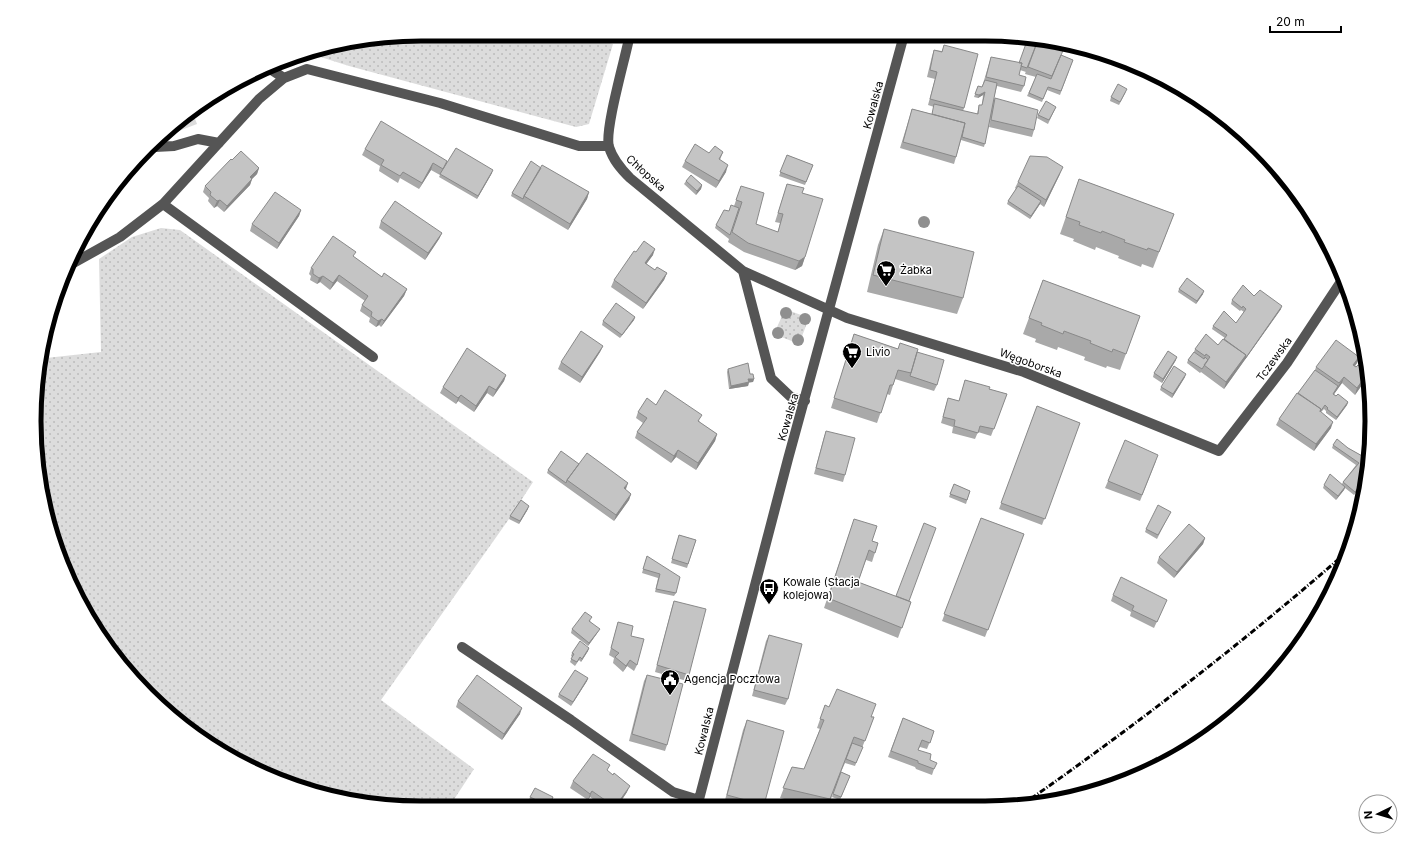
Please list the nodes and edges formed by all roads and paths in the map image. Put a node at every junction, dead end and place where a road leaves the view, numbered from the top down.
1 (628, 41) edge
2 (902, 41) edge
3 (274, 71) edge
4 (284, 78) junction
5 (218, 143) junction
6 (609, 146) junction
7 (157, 147) edge
8 (163, 204) junction
9 (76, 261) edge
10 (743, 271) junction
11 (1339, 284) edge
12 (830, 310) junction
13 (373, 357) dead end
14 (804, 401) junction
15 (1219, 452) joint
16 (462, 647) dead end
17 (692, 801) edge
18 (699, 801) edge

1 - 6 street, Chłopska
2 - 12 street, Kowalska
3 - 4 street
4 - 5 street
4 - 6 street
5 - 7 street
5 - 8 street
6 - 10 street, Chłopska
8 - 9 street
8 - 13 street
10 - 12 street, Chłopska
10 - 14 street
11 - 15 street, Tczewska
12 - 14 street, Kowalska
12 - 15 street, Węgoborska
14 - 18 street, Kowalska
16 - 17 street

